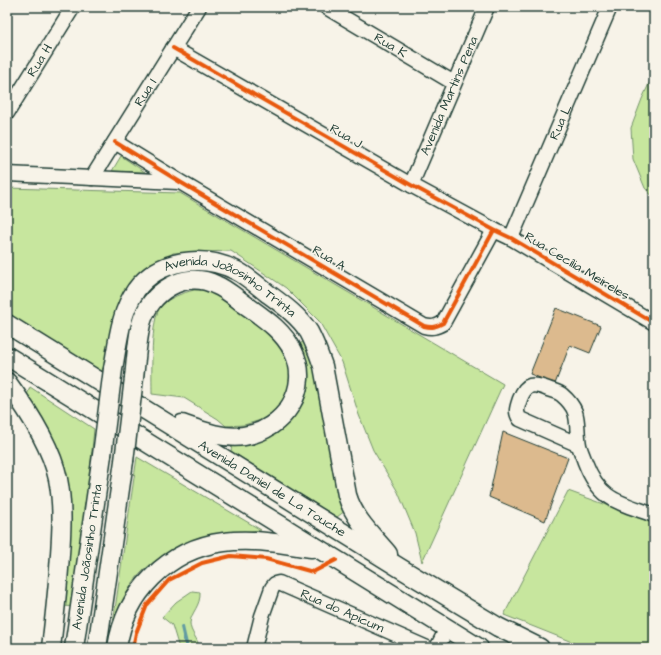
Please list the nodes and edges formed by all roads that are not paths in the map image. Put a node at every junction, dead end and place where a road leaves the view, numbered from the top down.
1 (73, 7) edge
2 (199, 7) edge
3 (326, 7) edge
4 (487, 7) edge
5 (610, 7) edge
6 (173, 48) junction
7 (454, 84) junction
8 (7, 113) edge
9 (115, 142) junction
10 (7, 174) edge
11 (92, 178) junction
12 (180, 182) junction
13 (411, 185) junction
14 (494, 230) junction
15 (511, 238) junction
16 (654, 323) edge
17 (7, 324) edge
18 (7, 356) edge
19 (7, 382) edge
20 (150, 413) junction
21 (579, 445) junction
22 (654, 515) edge
23 (318, 548) junction
24 (400, 568) junction
25 (447, 628) junction
26 (51, 648) edge
27 (74, 648) edge
28 (97, 648) edge
29 (117, 648) edge
30 (254, 648) edge
31 (427, 648) edge
32 (437, 648) edge
33 (479, 648) edge
34 (540, 648) edge

1 - 8 street, Rua H
2 - 6 street, Rua I
3 - 7 street, Rua K
4 - 7 street, Avenida Martins Pena
5 - 15 street, Rua L
6 - 9 street, Rua I
6 - 13 street, Rua J
7 - 13 street, Avenida Martins Pena
9 - 11 street, Rua I
9 - 12 street, Rua A
10 - 11 street, Rua A
11 - 12 street, Rua A
12 - 14 street, Rua A
13 - 14 street, Rua J
14 - 15 street, Rua J
15 - 16 street, Rua Cecília Meireles
17 - 20 main road, Avenida Daniel de La Touche
18 - 23 main road, Avenida Daniel de La Touche
19 - 26 main road
20 - 24 main road, Avenida Daniel de La Touche
20 - 28 main road, Avenida Joãosinho Trinta, bridge
21 - 21 street
21 - 22 street
23 - 25 main road, Avenida Daniel de La Touche
23 - 29 main road
24 - 27 main road, Avenida Joãosinho Trinta, bridge
24 - 34 main road, Avenida Daniel de La Touche
25 - 32 street
25 - 33 main road, Avenida Daniel de La Touche
30 - 31 street, Rua do Apicum

